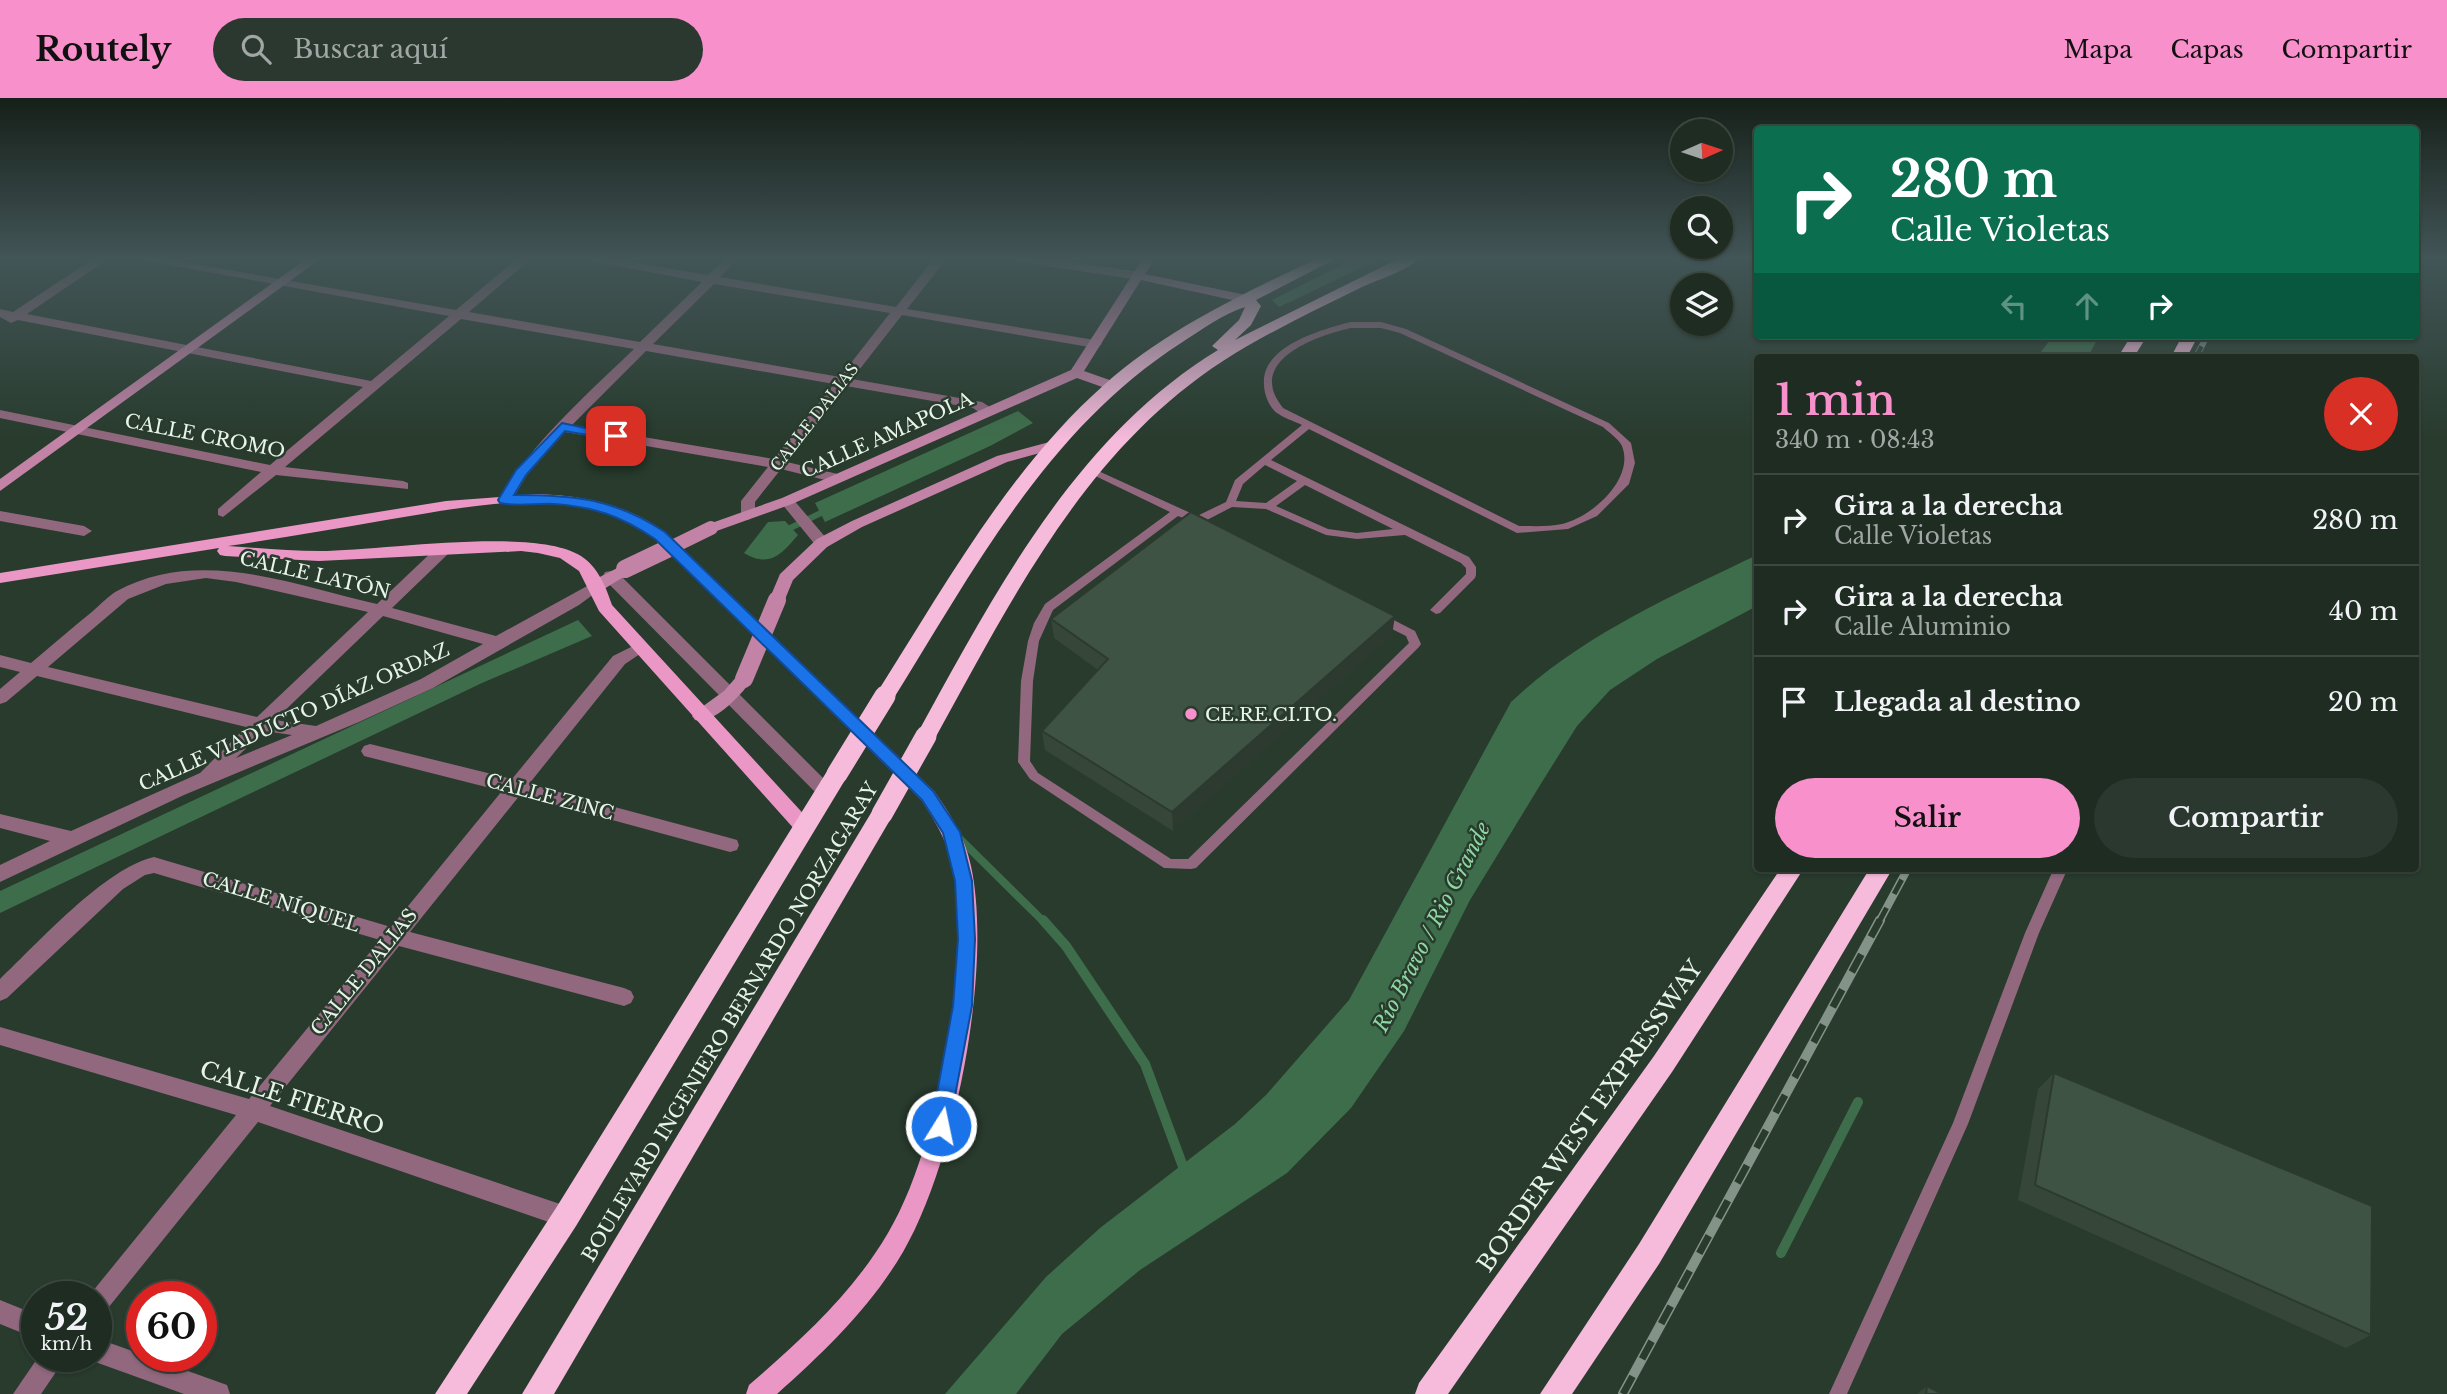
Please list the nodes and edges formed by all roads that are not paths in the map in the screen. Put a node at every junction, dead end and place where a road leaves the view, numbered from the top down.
1 (23, 317) edge
2 (233, 317) edge
3 (453, 317) edge
4 (470, 317) edge
5 (673, 317) edge
6 (894, 317) edge
7 (937, 317) edge
8 (1112, 317) edge
9 (1214, 317) edge
10 (1249, 317) edge
11 (1289, 317) edge
12 (1095, 344) junction
13 (642, 348) junction
14 (189, 349) junction
15 (1214, 360) junction
16 (1076, 373) junction
17 (841, 383) junction
18 (373, 384) junction
19 (1112, 386) junction
20 (988, 412) junction
21 (0, 414) edge
22 (1307, 426) junction
23 (562, 427) junction
24 (77, 431) junction
25 (1053, 445) junction
26 (1264, 461) junction
27 (778, 464) junction
28 (271, 470) junction
29 (1090, 471) junction
30 (837, 478) junction
31 (1306, 480) junction
32 (0, 486) edge
33 (403, 486) dead end
34 (505, 500) junction
35 (1230, 504) junction
36 (791, 506) junction
37 (1268, 506) junction
38 (223, 512) dead end
39 (1176, 512) junction
40 (748, 515) junction
41 (0, 516) edge
42 (1198, 520) junction
43 (1210, 527) edge
44 (1408, 530) junction
45 (84, 531) dead end
46 (817, 538) junction
47 (193, 550) junction
48 (442, 551) junction
49 (612, 577) junction
50 (0, 578) edge
51 (1364, 609) edge
52 (381, 610) junction
53 (1436, 610) dead end
54 (498, 642) junction
55 (641, 648) junction
56 (0, 661) edge
57 (34, 671) junction
58 (730, 695) junction
59 (0, 698) edge
60 (701, 716) junction
61 (258, 724) junction
62 (320, 732) junction
63 (370, 751) dead end
64 (203, 779) junction
65 (831, 783) junction
66 (515, 787) junction
67 (0, 821) edge
68 (803, 826) junction
69 (72, 839) junction
70 (730, 845) dead end
71 (1790, 872) edge
72 (1880, 872) edge
73 (2059, 872) edge
74 (0, 874) edge
75 (394, 936) junction
76 (0, 992) edge
77 (624, 997) dead end
78 (0, 1036) edge
79 (252, 1110) junction
80 (566, 1217) junction
81 (112, 1285) edge
82 (0, 1312) edge
83 (21, 1321) edge
84 (112, 1356) edge
85 (42, 1372) edge
86 (24, 1394) edge
87 (218, 1394) edge
88 (450, 1394) edge
89 (537, 1394) edge
90 (758, 1394) edge
91 (1430, 1394) edge
92 (1555, 1394) edge
93 (1838, 1394) edge

1 - 14 street
2 - 14 street
3 - 18 street
4 - 13 street
5 - 13 street
6 - 17 street, CALLE DALIAS
7 - 12 street
8 - 12 street
9 - 19 highway, BOULEVARD INGENIERO BERNARDO NORZAGARAY
10 - 15 highway
11 - 15 highway, BOULEVARD INGENIERO BERNARDO NORZAGARAY
12 - 16 street
13 - 17 street
13 - 23 street
14 - 18 street
14 - 24 street
15 - 29 highway, BOULEVARD INGENIERO BERNARDO NORZAGARAY
16 - 19 street
16 - 20 street, CALLE AMAPOLA
17 - 20 street
17 - 27 street, CALLE DALIAS
18 - 28 street
19 - 25 highway, BOULEVARD INGENIERO BERNARDO NORZAGARAY
20 - 30 street, CALLE AMAPOLA
21 - 24 street, CALLE CROMO
22 - 22 lane
22 - 26 lane
23 - 27 street
23 - 34 street
24 - 28 street, CALLE CROMO
24 - 32 street
25 - 46 street
25 - 65 highway, BOULEVARD INGENIERO BERNARDO NORZAGARAY, bridge
26 - 31 lane
26 - 35 lane
27 - 30 street
27 - 40 street, CALLE DALIAS
28 - 33 street, CALLE CROMO
28 - 38 street
29 - 39 lane
29 - 89 highway, BOULEVARD INGENIERO BERNARDO NORZAGARAY, bridge
30 - 36 street, CALLE AMAPOLA
31 - 37 lane
31 - 44 lane
34 - 47 main road
34 - 90 main road
35 - 37 lane
35 - 42 lane
36 - 40 street, CALLE AMAPOLA
36 - 46 street
37 - 44 lane
39 - 42 lane
39 - 51 lane
40 - 49 street, CALLE AMAPOLA, bridge
41 - 45 street
42 - 43 lane
44 - 53 lane
46 - 58 street, bridge
47 - 48 main road
47 - 50 main road
48 - 49 main road
48 - 52 street
49 - 54 street, CALLE VIADUCTO DÍAZ ORDAZ
49 - 55 main road
49 - 58 street
52 - 54 street, CALLE LATÓN
52 - 57 street, CALLE LATÓN
52 - 61 street
54 - 62 street, CALLE VIADUCTO DÍAZ ORDAZ
55 - 60 main road
55 - 66 street, CALLE DALIAS
56 - 57 street
57 - 59 street, CALLE LATÓN
57 - 61 street
58 - 60 street
58 - 65 street
60 - 68 main road
61 - 62 street
61 - 64 street
62 - 64 street, CALLE VIADUCTO DÍAZ ORDAZ
63 - 66 street, CALLE ZINC
64 - 69 street, CALLE VIADUCTO DÍAZ ORDAZ
65 - 68 highway, BOULEVARD INGENIERO BERNARDO NORZAGARAY
66 - 70 street, CALLE ZINC
66 - 75 street, CALLE DALIAS
67 - 69 street
68 - 80 highway, BOULEVARD INGENIERO BERNARDO NORZAGARAY
69 - 74 street, CALLE VIADUCTO DÍAZ ORDAZ
71 - 91 highway, BORDER WEST EXPRESSWAY
72 - 92 highway
73 - 93 lane
75 - 76 street, CALLE NÍQUEL
75 - 77 street, CALLE NÍQUEL
75 - 79 street, CALLE DALIAS
78 - 79 street, CALLE FIERRO
79 - 80 street, CALLE FIERRO
79 - 81 street, CALLE DALIAS
80 - 88 highway, BOULEVARD INGENIERO BERNARDO NORZAGARAY
82 - 83 street
84 - 87 street
85 - 86 street

